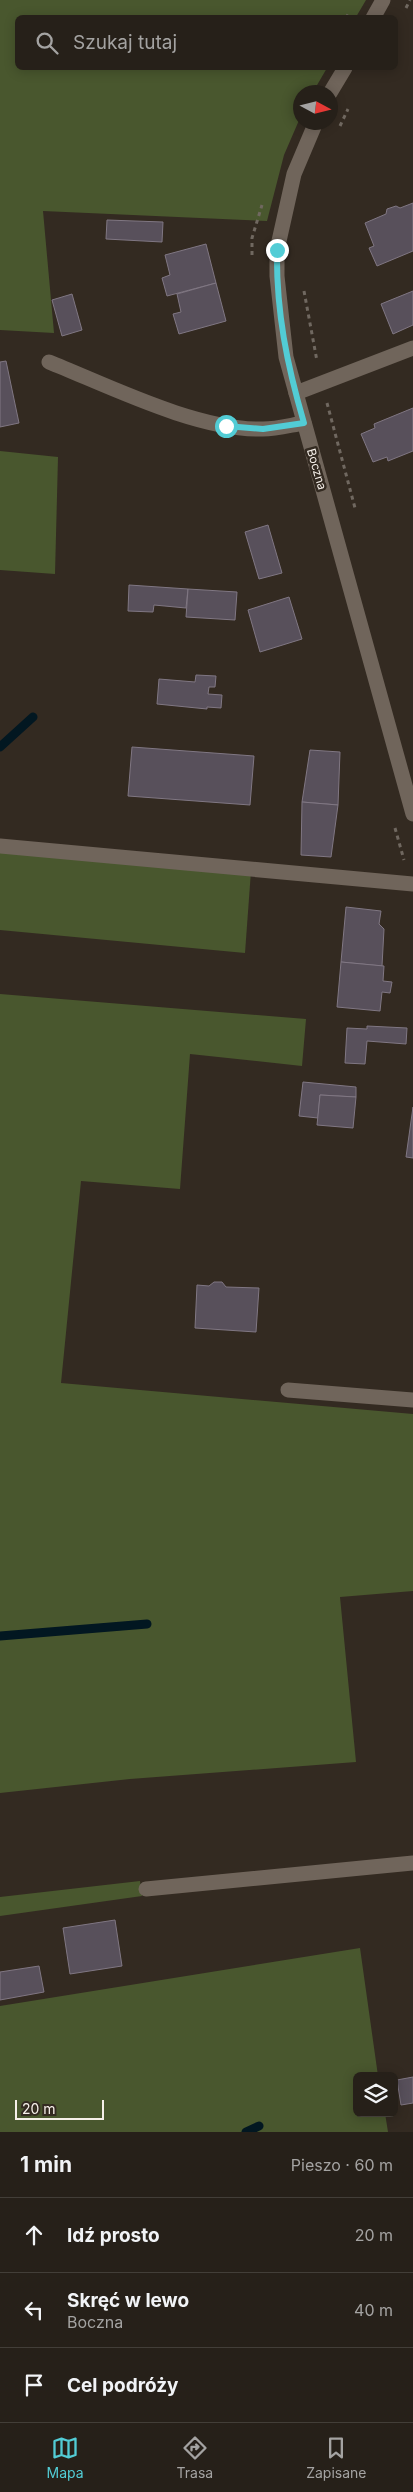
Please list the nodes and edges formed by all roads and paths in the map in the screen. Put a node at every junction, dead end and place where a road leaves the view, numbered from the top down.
1 (383, 0) edge
2 (375, 15) edge
3 (343, 70) edge
4 (334, 85) edge
5 (353, 100) dead end
6 (313, 130) edge
7 (337, 132) dead end
8 (303, 288) dead end
9 (413, 348) edge
10 (49, 362) dead end
11 (322, 383) junction
12 (296, 393) junction
13 (304, 423) junction
14 (331, 518) junction
15 (413, 814) edge
16 (0, 846) edge
17 (413, 884) edge
18 (288, 1390) dead end
19 (413, 1400) edge
20 (413, 1863) edge
21 (146, 1889) dead end

1 - 2 street
3 - 4 street
5 - 7 path
6 - 12 street, Boczna
8 - 11 path
9 - 11 street
10 - 13 street
11 - 12 street
11 - 14 path
12 - 13 street, Boczna
13 - 14 street, Boczna
14 - 15 street, Boczna
16 - 17 street
18 - 19 street
20 - 21 street

